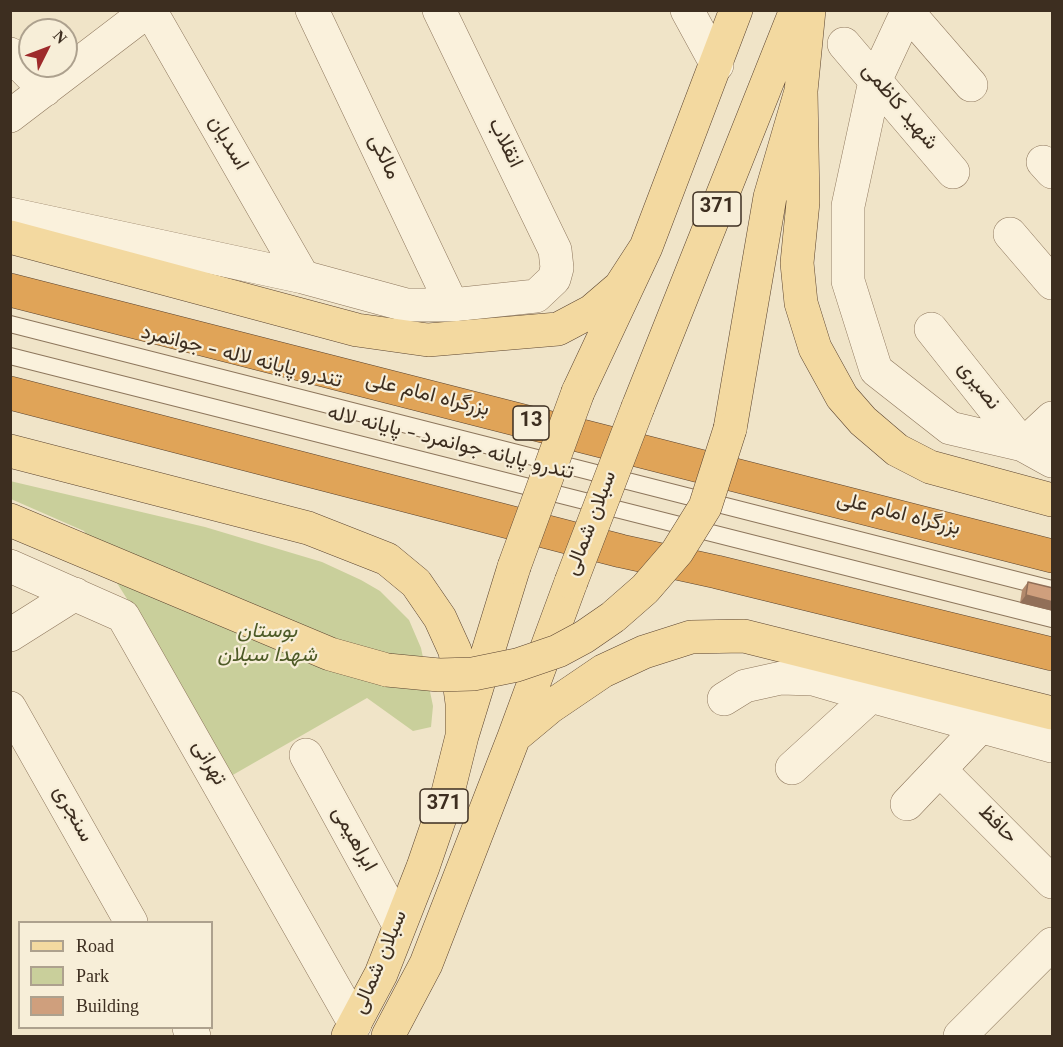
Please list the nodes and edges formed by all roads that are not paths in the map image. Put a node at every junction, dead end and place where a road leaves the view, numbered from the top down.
1 (149, 10) edge
2 (312, 10) edge
3 (439, 10) edge
4 (687, 10) edge
5 (736, 10) edge
6 (796, 10) edge
7 (809, 10) edge
8 (907, 11) edge
9 (844, 44) dead end
10 (10, 54) edge
11 (717, 65) junction
12 (875, 81) junction
13 (971, 85) dead end
14 (45, 90) junction
15 (801, 91) junction
16 (10, 117) edge
17 (952, 172) dead end
18 (10, 214) edge
19 (1010, 234) dead end
20 (10, 237) edge
21 (646, 247) junction
22 (303, 277) junction
23 (1053, 283) edge
24 (10, 290) edge
25 (452, 305) junction
26 (10, 324) edge
27 (931, 330) dead end
28 (10, 356) edge
29 (10, 393) edge
30 (1053, 418) edge
31 (1023, 445) junction
32 (10, 451) edge
33 (1053, 461) edge
34 (1053, 500) edge
35 (10, 520) edge
36 (1053, 556) edge
37 (10, 566) edge
38 (1053, 589) edge
39 (75, 594) junction
40 (1053, 619) edge
41 (10, 635) edge
42 (1053, 654) edge
43 (871, 696) junction
44 (724, 699) dead end
45 (10, 708) edge
46 (1053, 713) edge
47 (981, 726) junction
48 (462, 736) junction
49 (514, 737) junction
50 (1053, 746) edge
51 (306, 755) dead end
52 (792, 768) dead end
53 (940, 770) junction
54 (907, 804) dead end
55 (1053, 882) edge
56 (129, 921) edge
57 (399, 924) junction
58 (1053, 944) edge
59 (351, 1030) edge
60 (391, 1035) edge
61 (960, 1036) edge

1 - 14 street
1 - 22 street, اسدیان
2 - 25 street, مالکی
3 - 25 street, انقلاب
4 - 11 street
5 - 11 main road, سبلان شمالی / 371
6 - 49 main road, سبلان شمالی / 371, bridge
7 - 15 main road
8 - 12 street
8 - 13 street
9 - 12 street, شهید کاظمی
10 - 14 street
11 - 21 main road, سبلان شمالی / 371
12 - 17 street, شهید کاظمی
12 - 31 street
14 - 16 street
15 - 34 main road
15 - 35 main road, bridge
18 - 22 street
19 - 23 street
20 - 21 main road
21 - 48 main road, سبلان شمالی / 371, bridge
22 - 25 street
24 - 36 highway, بزرگراه امام علی / 13
26 - 38 lane, تندرو پایانه لاله - جوانمرد
27 - 31 street, نصیری
28 - 40 lane, تندرو پایانه جوانمرد - پایانه لاله
29 - 42 highway
30 - 31 street
31 - 33 street
32 - 48 main road
37 - 39 street, تهرانی
39 - 41 street
39 - 59 street, تهرانی
43 - 44 street
43 - 47 street
43 - 52 street
45 - 56 street, سنجری
46 - 49 main road
47 - 50 street
47 - 53 street
48 - 57 main road, سبلان شمالی / 371
49 - 60 main road, سبلان شمالی / 371
51 - 57 street, ابراهیمی
53 - 54 street
53 - 55 street, حافظ
57 - 59 main road, سبلان شمالی / 371
58 - 61 street

